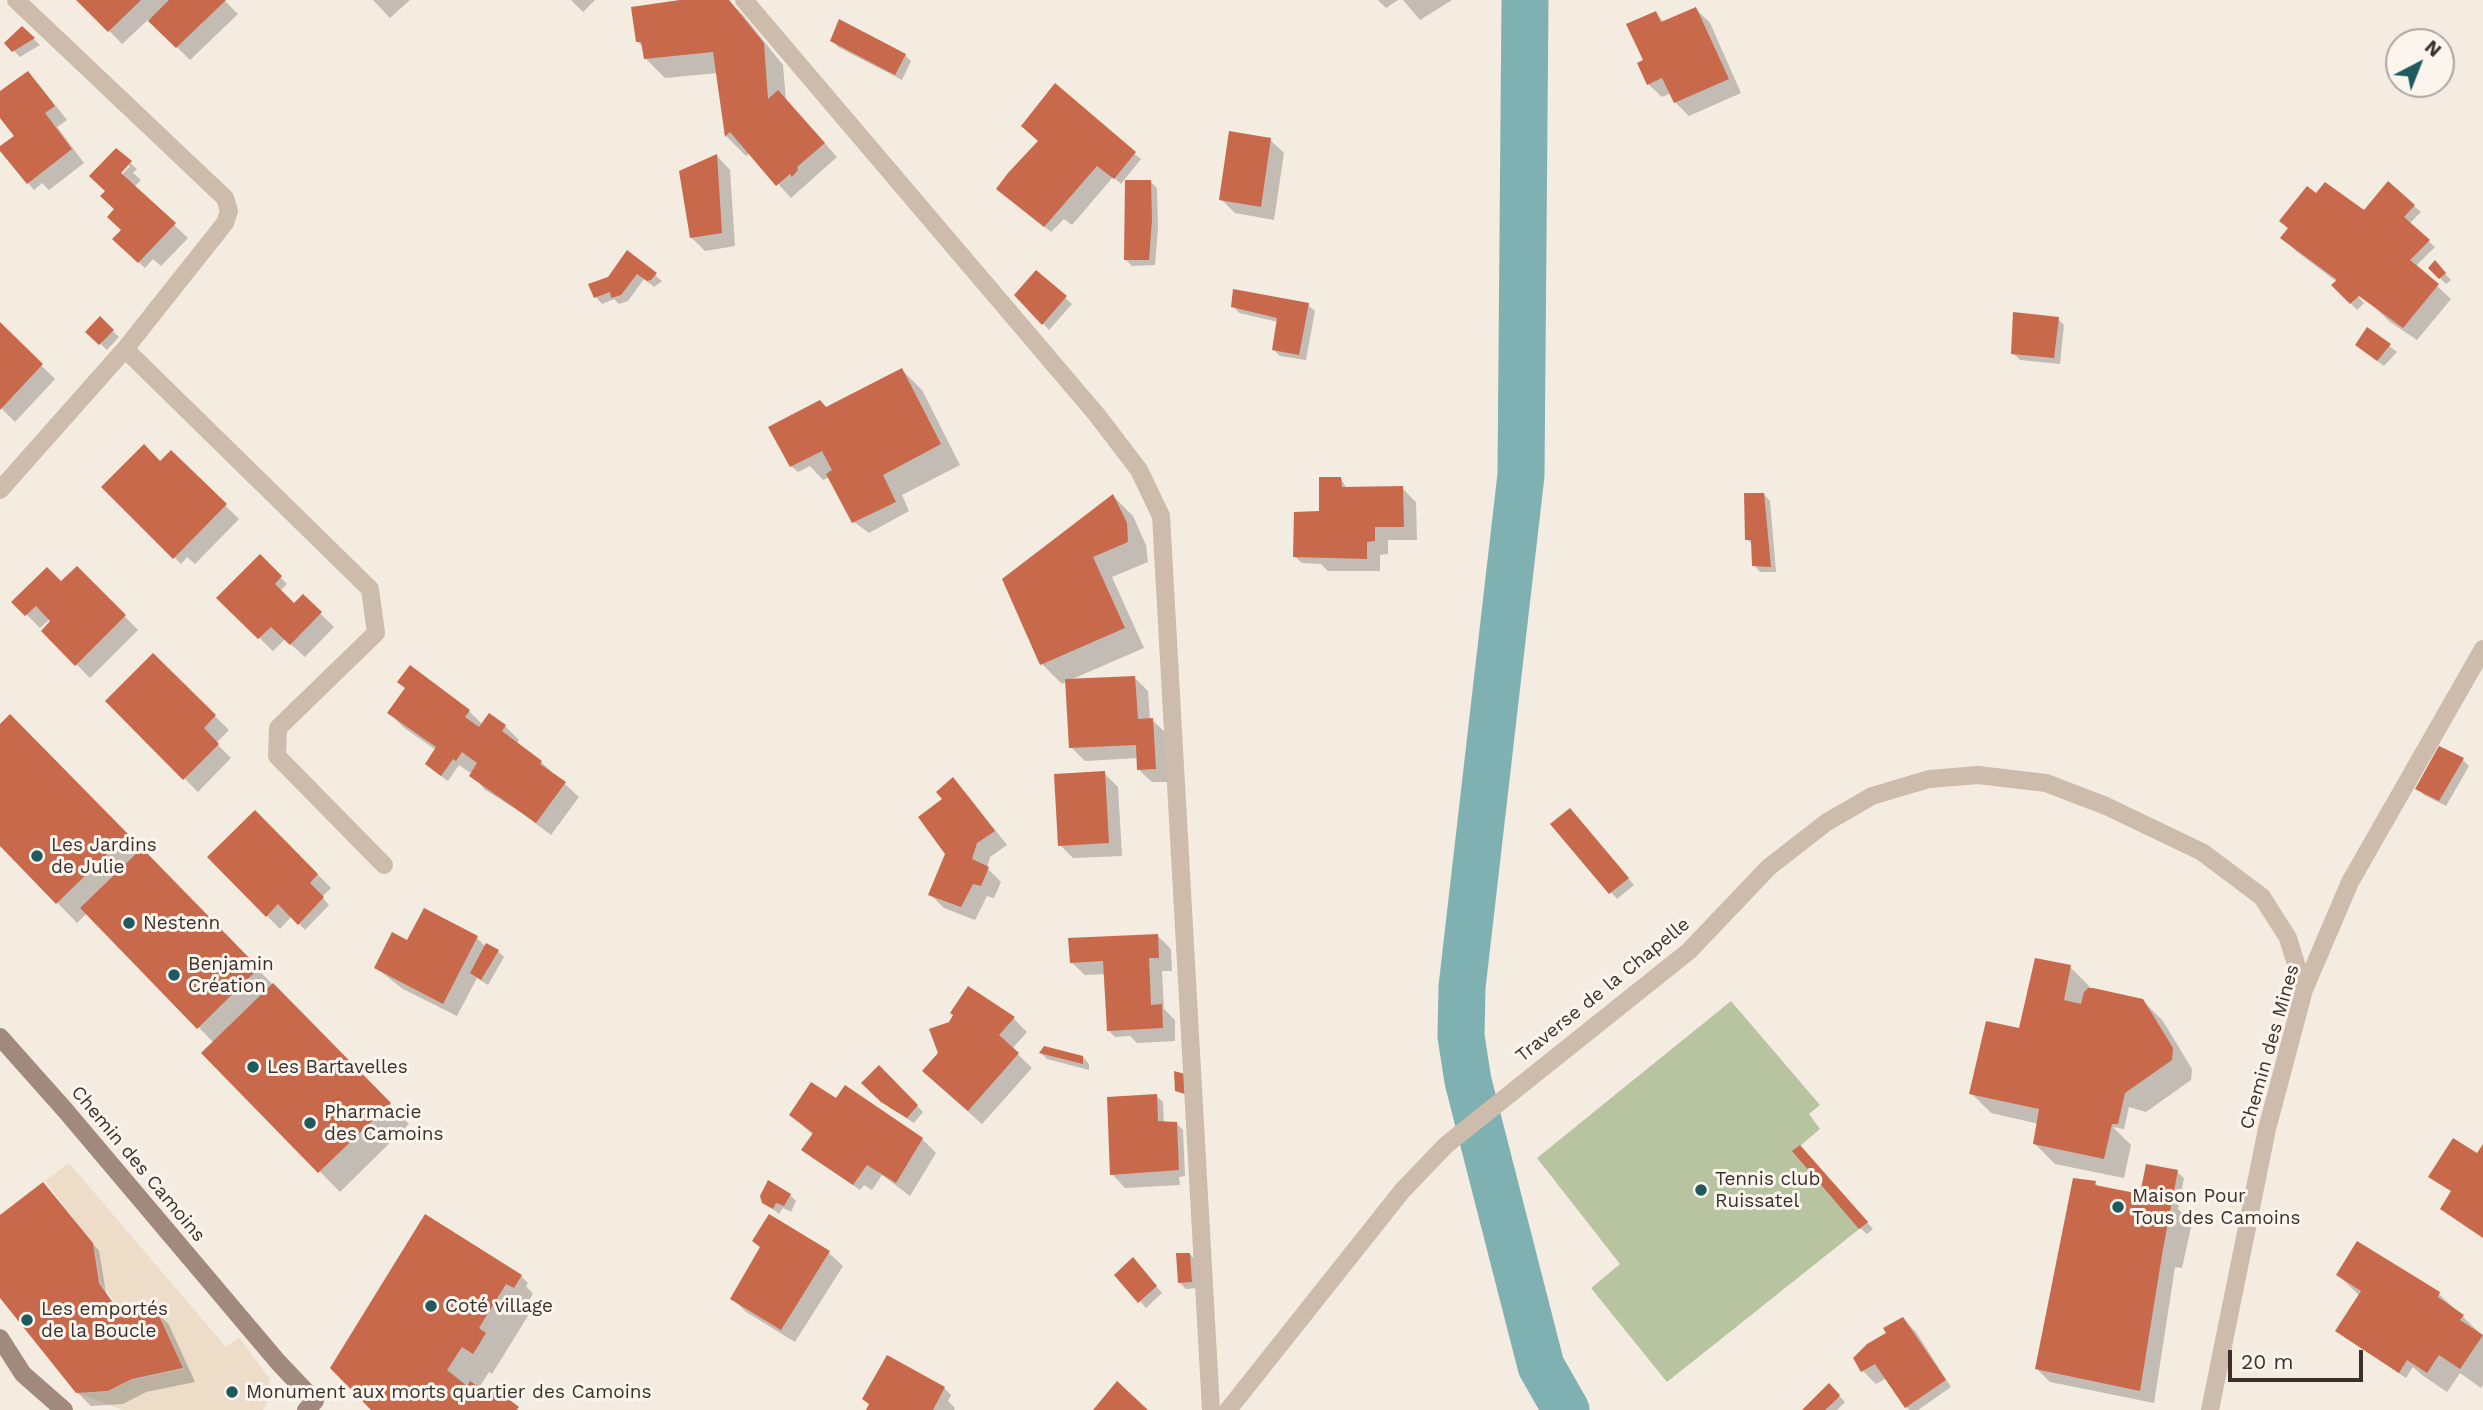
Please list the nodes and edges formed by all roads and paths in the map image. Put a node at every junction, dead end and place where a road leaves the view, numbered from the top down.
1 (16, 0) edge
2 (744, 0) edge
3 (125, 349) junction
4 (0, 490) edge
5 (2483, 649) edge
6 (384, 865) dead end
7 (2304, 990) junction
8 (0, 1037) edge
9 (0, 1338) edge
10 (315, 1407) edge
11 (64, 1410) edge
12 (1211, 1410) edge
13 (1228, 1410) edge
14 (2210, 1410) edge

1 - 3 street
2 - 12 street
3 - 4 street
3 - 6 street
5 - 7 street, Chemin des Mines
7 - 13 street, Traverse de la Chapelle
7 - 14 street, Chemin des Mines
8 - 10 street, Chemin des Camoins
9 - 11 street

